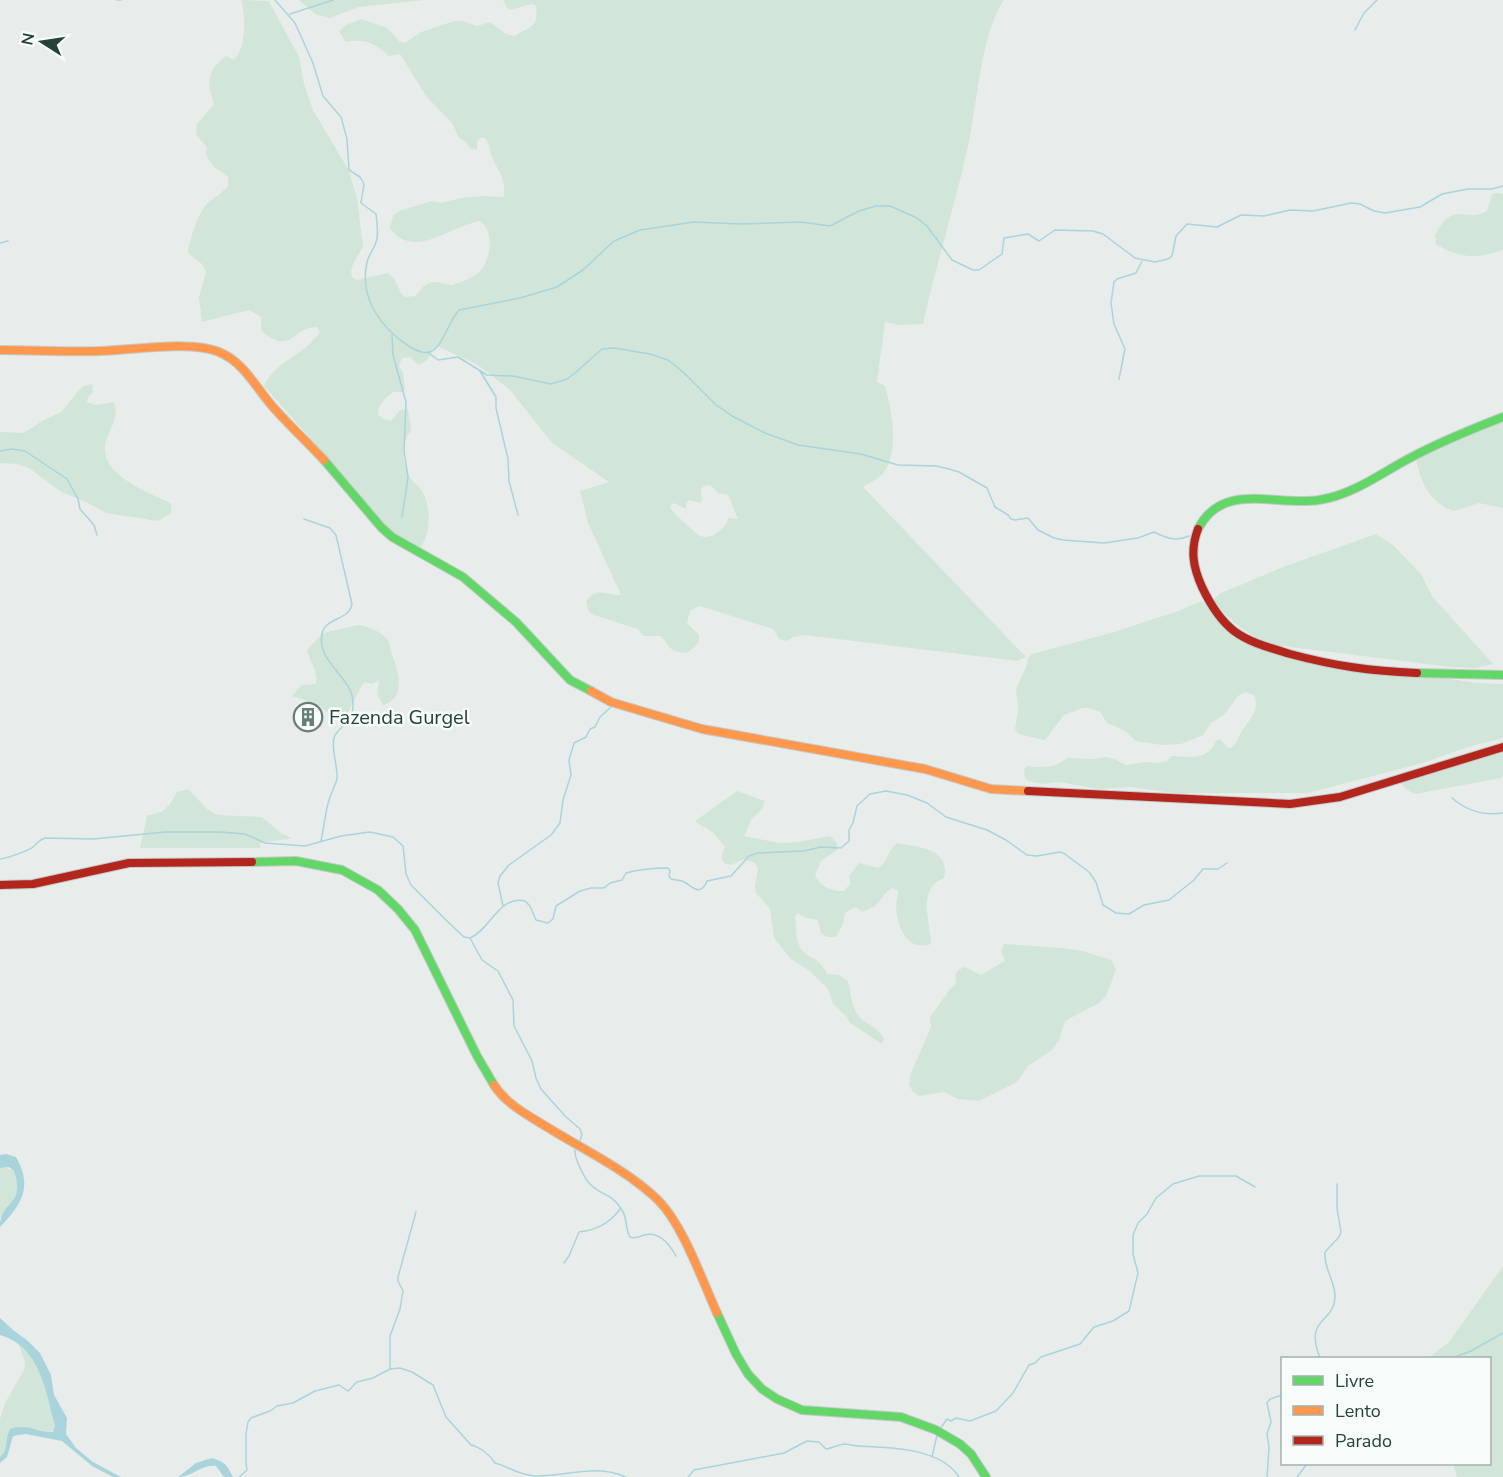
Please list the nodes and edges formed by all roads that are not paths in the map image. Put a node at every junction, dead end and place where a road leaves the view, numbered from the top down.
1 (0, 350) edge
2 (1503, 417) edge
3 (1503, 675) edge
4 (1503, 747) edge
5 (0, 885) edge
6 (986, 1477) edge

1 - 4 street
2 - 3 street
5 - 6 street

